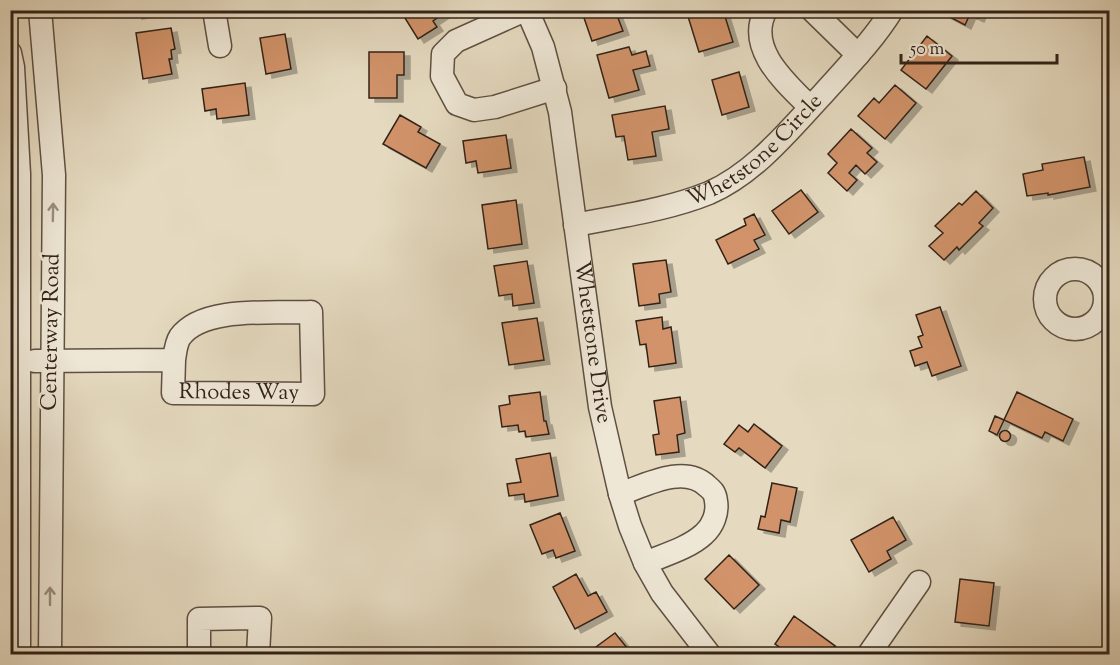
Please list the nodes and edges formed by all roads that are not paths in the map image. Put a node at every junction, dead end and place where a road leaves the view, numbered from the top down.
1 (40, 10) edge
2 (214, 10) edge
3 (526, 10) edge
4 (766, 10) edge
5 (812, 10) edge
6 (892, 10) edge
7 (220, 46) dead end
8 (10, 53) edge
9 (858, 55) junction
10 (555, 88) junction
11 (810, 107) junction
12 (575, 225) junction
13 (174, 360) junction
14 (16, 361) edge
15 (51, 362) junction
16 (620, 494) junction
17 (645, 563) junction
18 (919, 582) dead end
19 (19, 654) edge
20 (50, 654) edge
21 (199, 654) edge
22 (258, 654) edge
23 (709, 654) edge
24 (869, 654) edge

15 -> 1 street, Centerway Road
2 - 7 street
3 - 10 street, Whetstone Drive
3 - 10 street
4 - 11 street
5 - 9 street
6 - 9 street, Whetstone Circle
8 - 14 street, Centerway Road
9 - 11 street, Whetstone Circle
10 - 12 street, Whetstone Drive
11 - 12 street, Whetstone Circle
12 - 16 street, Whetstone Drive
13 - 13 street, Rhodes Way
13 - 15 street, Rhodes Way
14 - 15 street, Rhodes Way
14 - 19 street, Centerway Road
20 -> 15 street, Centerway Road
16 - 17 street, Whetstone Drive
16 - 17 street
17 - 23 street, Whetstone Drive
18 - 24 street
21 - 22 street

